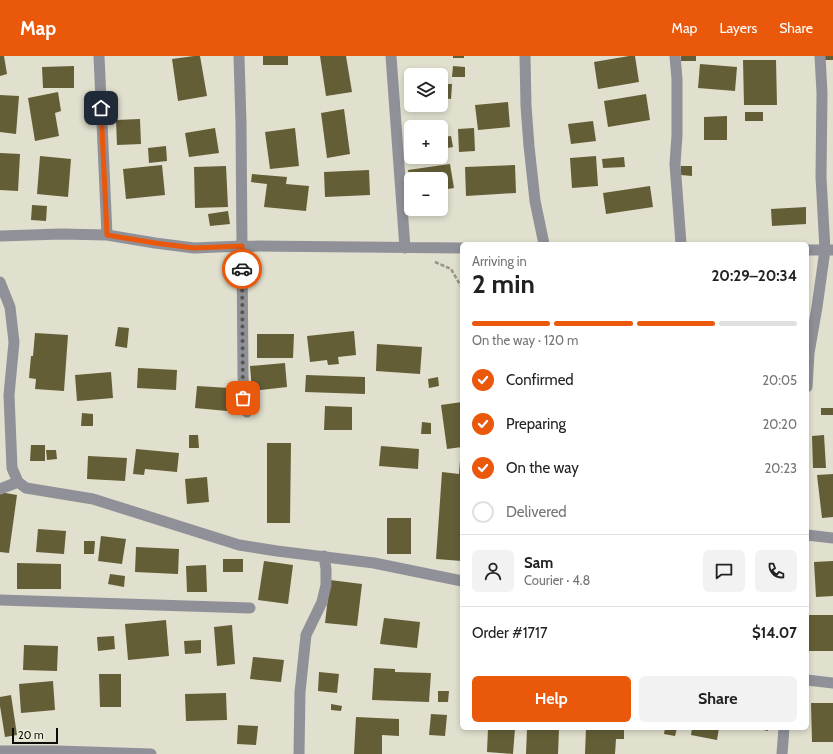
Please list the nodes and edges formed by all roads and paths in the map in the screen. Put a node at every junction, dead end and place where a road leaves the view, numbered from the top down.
1 (99, 56) edge
2 (239, 56) edge
3 (391, 56) edge
4 (524, 56) edge
5 (675, 56) edge
6 (820, 56) edge
7 (107, 235) junction
8 (0, 236) edge
9 (544, 242) edge
10 (681, 242) edge
11 (242, 246) junction
12 (405, 248) junction
13 (460, 248) edge
14 (809, 250) edge
15 (829, 250) edge
16 (431, 260) dead end
17 (0, 282) edge
18 (460, 285) edge
19 (809, 347) edge
20 (247, 412) dead end
21 (18, 482) junction
22 (0, 489) edge
23 (809, 535) edge
24 (833, 538) edge
25 (324, 556) junction
26 (460, 581) edge
27 (0, 600) edge
28 (250, 608) dead end
29 (809, 680) edge
30 (833, 683) edge
31 (784, 730) edge
32 (0, 751) edge
33 (151, 754) edge
34 (299, 754) edge
35 (782, 754) edge

1 - 7 street
2 - 11 street
3 - 12 street
4 - 9 street
5 - 10 street
6 - 15 street
7 - 8 street
7 - 11 street
11 - 12 street
11 - 20 street
12 - 13 street
14 - 15 street
15 - 19 street
16 - 18 path
17 - 21 street
21 - 22 street
21 - 25 street
23 - 24 street
25 - 26 street
25 - 34 street
27 - 28 street
29 - 30 street
31 - 35 street
32 - 33 street

